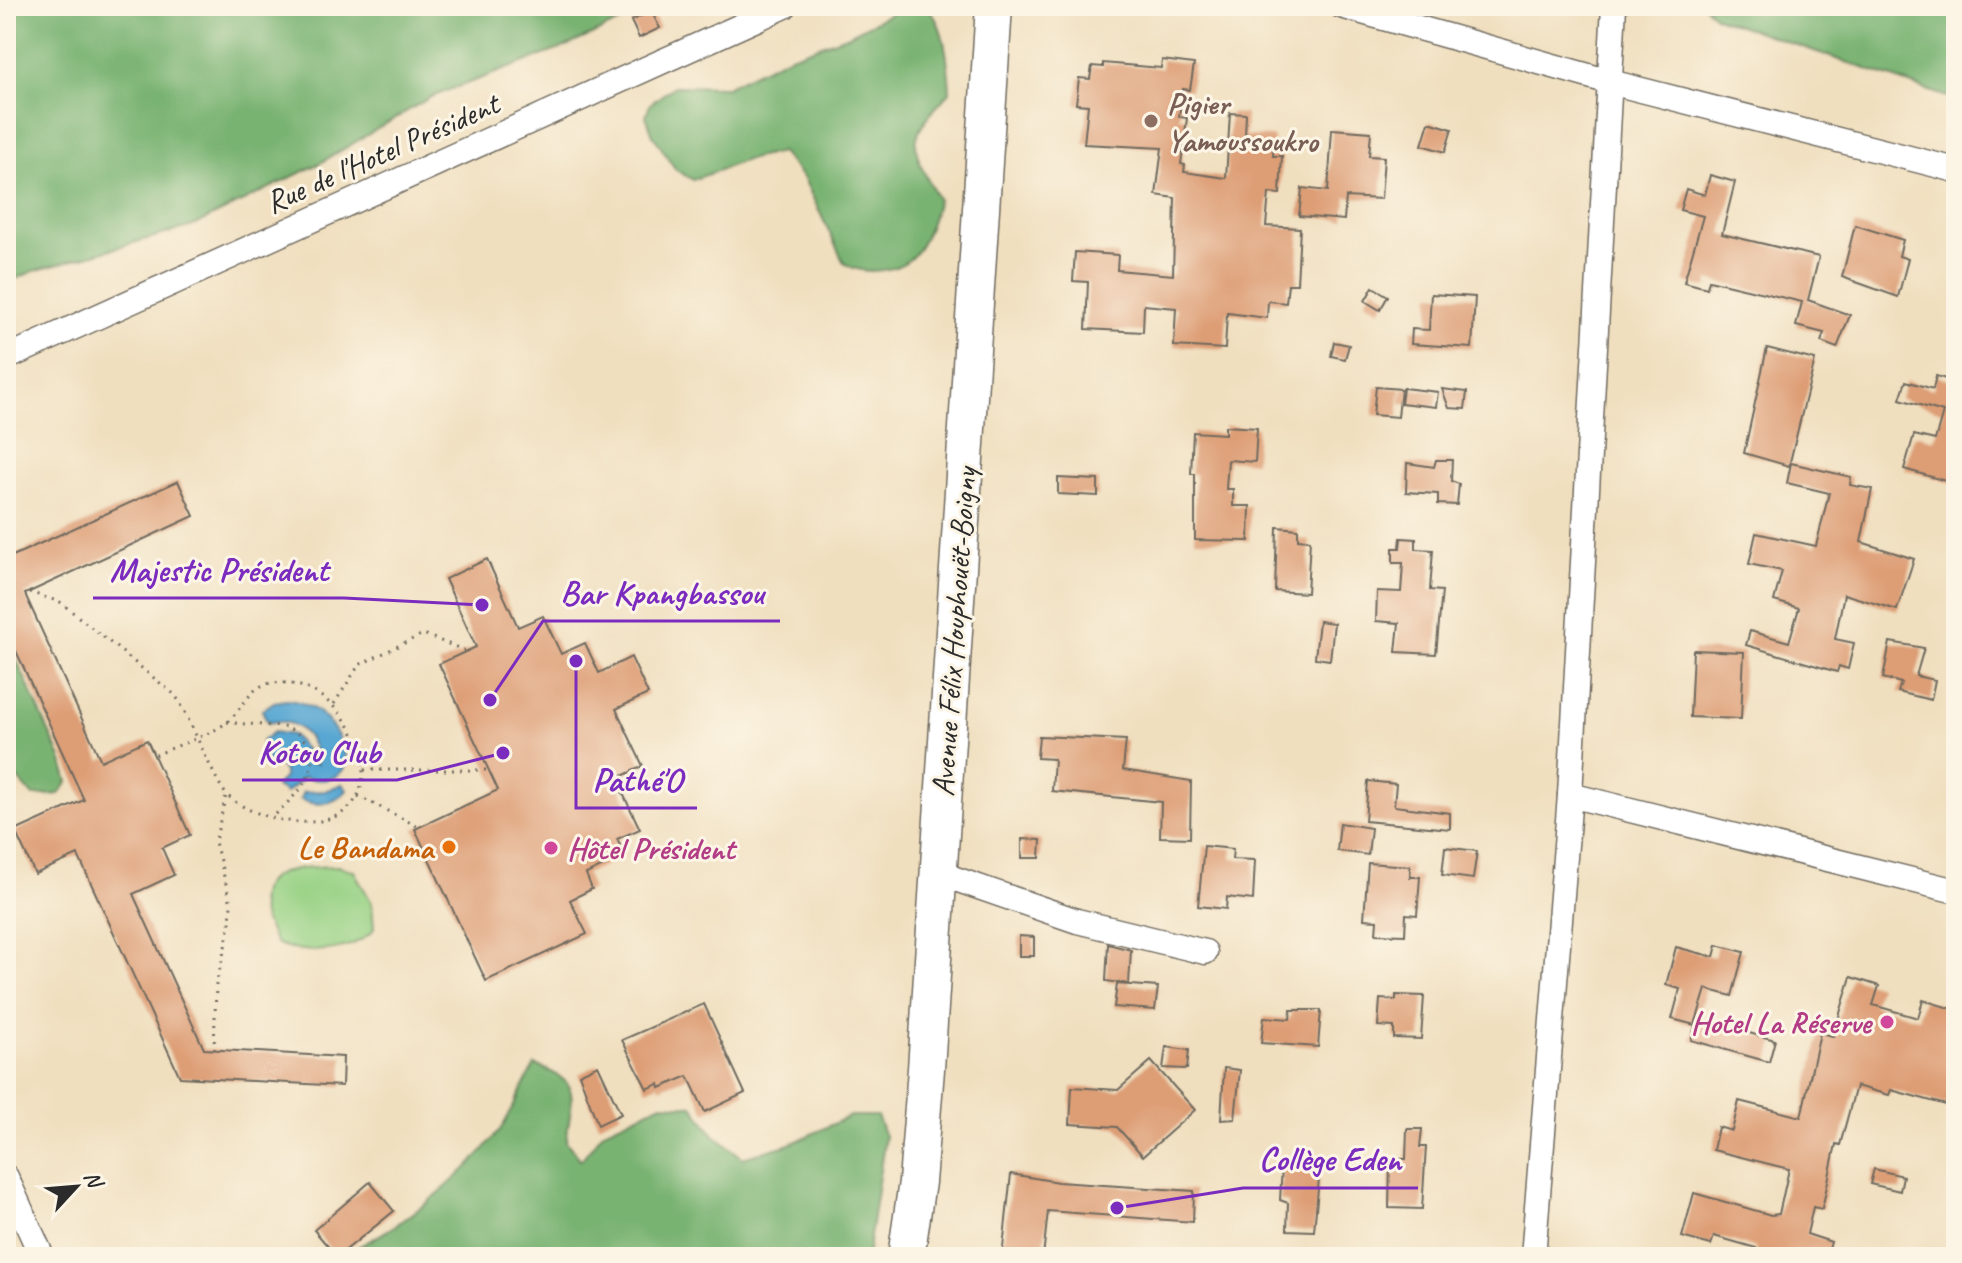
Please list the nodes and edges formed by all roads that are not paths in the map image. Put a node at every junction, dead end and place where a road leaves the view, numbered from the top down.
1 (785, 6) edge
2 (994, 6) edge
3 (1341, 6) edge
4 (1614, 6) edge
5 (1610, 82) junction
6 (1956, 170) edge
7 (6, 358) edge
8 (1570, 795) junction
9 (938, 873) junction
10 (1956, 891) edge
11 (1205, 952) dead end
12 (6, 1177) edge
13 (42, 1257) edge
14 (906, 1257) edge
15 (1533, 1257) edge

1 - 7 street, Rue de l'Hotel Président
2 - 9 highway, Avenue Félix Houphouët-Boigny
3 - 5 street
4 - 5 street
5 - 6 street
5 - 8 street
8 - 10 street
8 - 15 street
9 - 11 street
9 - 14 highway, Avenue Félix Houphouët-Boigny
12 - 13 street

